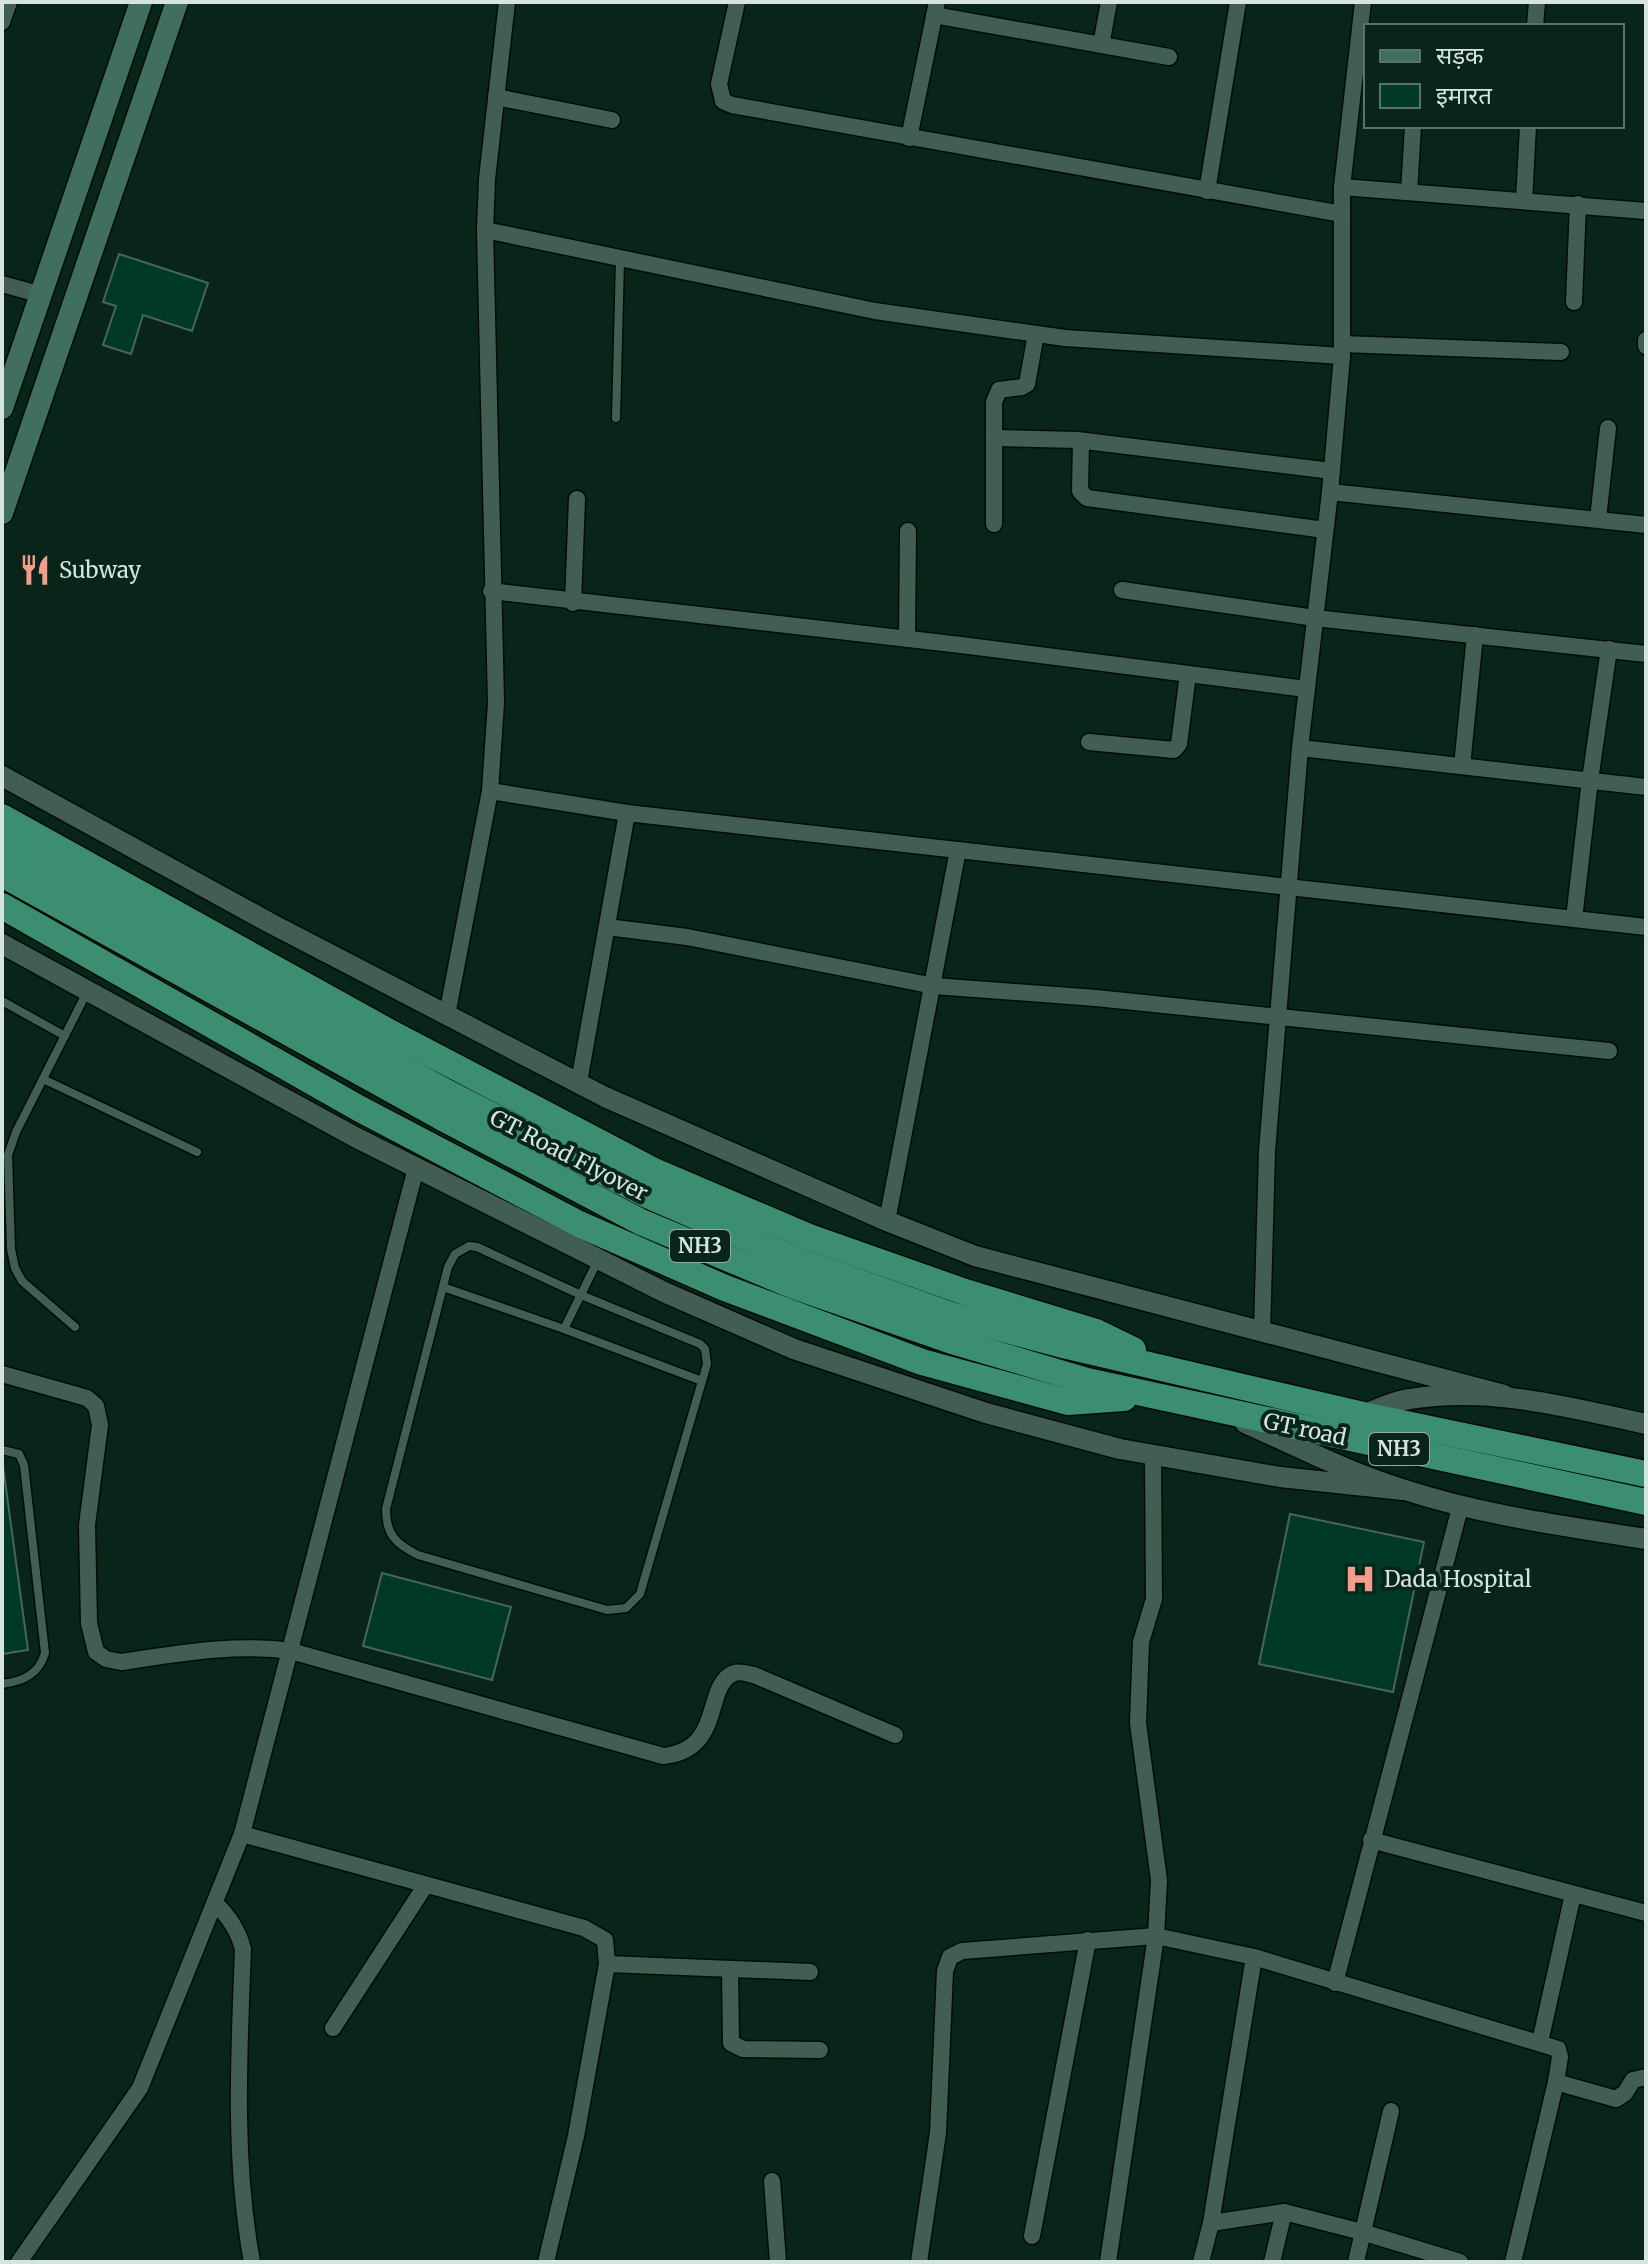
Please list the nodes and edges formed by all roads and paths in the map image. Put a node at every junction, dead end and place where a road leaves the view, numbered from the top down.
1 (9, 2) edge
2 (141, 2) edge
3 (177, 2) edge
4 (507, 2) edge
5 (737, 2) edge
6 (1109, 2) edge
7 (1238, 2) edge
8 (1363, 2) edge
9 (1537, 2) edge
10 (936, 8) edge
11 (2, 22) edge
12 (1535, 24) edge
13 (1101, 45) junction
14 (1169, 57) dead end
15 (496, 97) junction
16 (612, 120) dead end
17 (1413, 128) edge
18 (1528, 128) edge
19 (909, 138) junction
20 (90, 154) junction
21 (123, 165) junction
22 (1342, 187) junction
23 (1207, 191) junction
24 (1409, 192) junction
25 (1524, 201) junction
26 (1578, 204) junction
27 (1646, 211) edge
28 (1342, 214) junction
29 (485, 230) junction
30 (620, 258) junction
31 (2, 284) edge
32 (42, 295) junction
33 (1574, 302) dead end
34 (1036, 334) junction
35 (26, 340) junction
36 (1646, 340) edge
37 (1646, 346) edge
38 (1342, 350) junction
39 (58, 351) junction
40 (1561, 352) dead end
41 (2, 408) edge
42 (616, 418) dead end
43 (1608, 428) dead end
44 (994, 438) junction
45 (1081, 441) junction
46 (1332, 471) junction
47 (1330, 492) junction
48 (577, 499) dead end
49 (2, 513) edge
50 (1598, 519) junction
51 (994, 524) dead end
52 (1646, 525) edge
53 (1325, 530) junction
54 (908, 531) dead end
55 (1122, 590) dead end
56 (491, 591) junction
57 (573, 603) junction
58 (1315, 618) junction
59 (1475, 635) junction
60 (907, 639) junction
61 (1609, 649) junction
62 (1646, 654) edge
63 (1188, 674) junction
64 (1306, 689) junction
65 (1089, 742) dead end
66 (1300, 748) junction
67 (1462, 766) junction
68 (2, 776) edge
69 (1590, 780) junction
70 (1646, 787) edge
71 (490, 791) junction
72 (627, 813) junction
73 (2, 817) edge
74 (2, 846) edge
75 (958, 850) junction
76 (2, 874) edge
77 (1289, 887) junction
78 (2, 906) edge
79 (1574, 919) junction
80 (607, 927) junction
81 (1646, 927) edge
82 (2, 944) edge
83 (934, 986) junction
84 (88, 991) junction
85 (2, 1001) edge
86 (447, 1015) junction
87 (1278, 1016) junction
88 (65, 1036) junction
89 (1609, 1051) dead end
90 (370, 1063) junction
91 (43, 1079) junction
92 (579, 1082) junction
93 (197, 1152) dead end
94 (416, 1168) junction
95 (887, 1221) junction
96 (599, 1259) junction
97 (443, 1287) junction
98 (581, 1295) junction
99 (75, 1327) dead end
100 (564, 1329) junction
101 (1262, 1332) junction
102 (1176, 1370) junction
103 (2, 1374) edge
104 (702, 1381) junction
105 (1504, 1395) junction
106 (1151, 1396) junction
107 (1218, 1411) junction
108 (1363, 1415) junction
109 (1646, 1424) edge
110 (2, 1450) edge
111 (1153, 1455) junction
112 (1646, 1474) edge
113 (1403, 1490) junction
114 (1646, 1502) edge
115 (1461, 1504) junction
116 (1646, 1539) edge
117 (291, 1651) junction
118 (2, 1684) edge
119 (895, 1735) dead end
120 (242, 1834) junction
121 (1371, 1840) junction
122 (425, 1886) junction
123 (1573, 1894) junction
124 (215, 1903) junction
125 (1646, 1913) edge
126 (1156, 1936) junction
127 (1088, 1940) junction
128 (1254, 1957) junction
129 (607, 1964) junction
130 (730, 1969) junction
131 (810, 1972) dead end
132 (1335, 1983) junction
133 (333, 2028) dead end
134 (1540, 2042) junction
135 (820, 2050) dead end
136 (1646, 2077) edge
137 (1556, 2082) junction
138 (1391, 2111) dead end
139 (772, 2181) dead end
140 (1284, 2212) junction
141 (1211, 2223) junction
142 (1362, 2232) junction
143 (1032, 2236) dead end
144 (19, 2262) edge
145 (252, 2262) edge
146 (546, 2262) edge
147 (778, 2262) edge
148 (919, 2262) edge
149 (1108, 2262) edge
150 (1201, 2262) edge
151 (1272, 2262) edge
152 (1356, 2262) edge
153 (1460, 2262) edge
154 (1513, 2262) edge

1 - 11 street
2 - 20 main road
3 - 21 main road
4 - 15 street
5 - 19 street
6 - 13 street
7 - 23 street
8 - 22 street
9 - 12 street
10 - 13 street
10 - 19 street
13 - 14 street
15 - 16 street
15 - 29 street
17 - 24 street
18 - 25 street
19 - 23 street
20 - 21 main road
20 - 32 main road
21 - 39 main road
22 - 24 street
22 - 28 street
23 - 28 street
24 - 25 street
25 - 26 street
26 - 27 street
26 - 33 street
28 - 38 street
29 - 30 street
29 - 56 street
30 - 34 street
30 - 42 lane
31 - 32 street
32 - 35 main road
34 - 38 street
34 - 44 street
35 - 39 main road
35 - 41 main road
36 - 37 street
38 - 40 street
38 - 46 street
39 - 49 main road
43 - 50 street
44 - 45 street
44 - 51 street
45 - 46 street
45 - 53 street
46 - 47 street
47 - 50 street
47 - 53 street
48 - 57 street
50 - 52 street
53 - 58 street
54 - 60 street
55 - 58 street
56 - 57 street
56 - 71 street
57 - 60 street
58 - 59 street
58 - 64 street
59 - 61 street
59 - 67 street
60 - 63 street
61 - 62 street
61 - 69 street
63 - 64 street
63 - 65 street
64 - 66 street
66 - 67 street
66 - 77 street
67 - 69 street
68 - 86 street
69 - 70 street
69 - 79 street
71 - 72 street
71 - 86 street
72 - 75 street
72 - 80 street
73 - 102 highway
74 - 90 highway, GT Road Flyover / NH3
75 - 77 street
75 - 83 street
76 - 90 highway, GT Road Flyover / NH3
77 - 79 street
77 - 87 street
78 - 106 highway
79 - 81 street
80 - 83 street
80 - 92 street
82 - 84 street
83 - 87 street
83 - 95 street
84 - 88 lane
84 - 94 street
85 - 88 lane
86 - 92 street
87 - 89 street
87 - 101 street
88 - 91 lane
90 - 102 highway, GT Road Flyover / NH3
90 - 106 highway, GT Road Flyover / NH3
91 - 93 lane
91 - 99 lane
92 - 95 street
94 - 96 street
94 - 117 street
95 - 101 street
96 - 98 lane
96 - 111 street
97 - 98 lane
97 - 100 lane
97 - 104 lane
98 - 100 lane
98 - 104 lane
100 - 104 lane
101 - 105 street
102 - 108 highway, GT road / NH3
103 - 117 street
105 - 108 street
105 - 109 street
106 - 107 highway, GT road / NH3
107 - 113 street
107 - 114 highway, GT road / NH3
108 - 112 highway, GT road / NH3
110 - 118 lane
111 - 113 street
111 - 126 street
113 - 115 street
115 - 116 street
115 - 121 street
117 - 119 street
117 - 120 street
120 - 122 street
120 - 124 street
121 - 123 street
121 - 132 street
122 - 129 street
122 - 133 street
123 - 125 street
123 - 134 street
124 - 144 street
124 - 145 street
126 - 127 street
126 - 128 street
126 - 149 street
127 - 143 street
127 - 148 street
128 - 132 street
128 - 141 street
129 - 130 street
129 - 146 street
130 - 131 street
130 - 135 street
132 - 134 street
134 - 137 street
136 - 137 street
137 - 154 street
138 - 142 street
139 - 147 street
140 - 141 street
140 - 142 street
140 - 151 street
141 - 150 street
142 - 152 street
142 - 153 street

